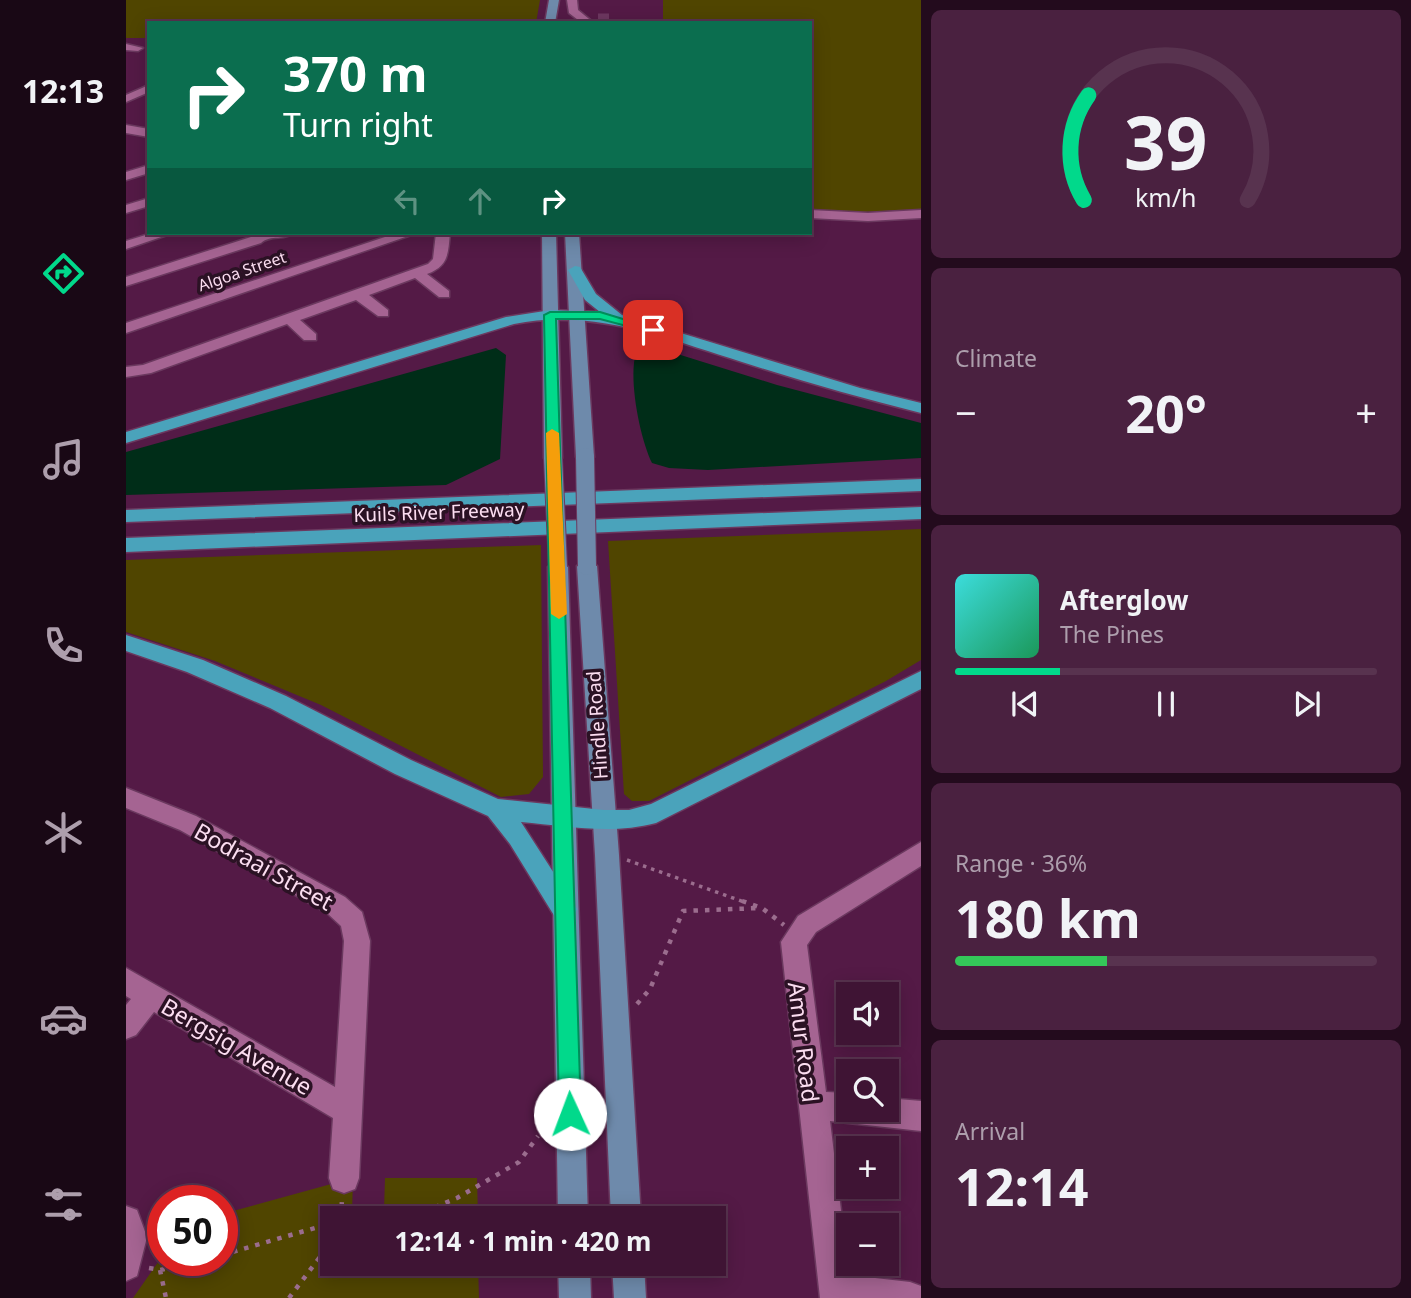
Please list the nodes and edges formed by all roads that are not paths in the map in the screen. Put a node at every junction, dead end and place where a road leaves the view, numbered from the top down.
1 (554, 0) edge
2 (572, 0) edge
3 (590, 20) edge
4 (550, 21) edge
5 (147, 89) edge
6 (126, 99) edge
7 (126, 129) edge
8 (147, 133) edge
9 (147, 170) edge
10 (126, 176) edge
11 (147, 195) edge
12 (126, 209) edge
13 (812, 214) edge
14 (921, 214) edge
15 (159, 235) edge
16 (262, 235) edge
17 (404, 235) edge
18 (443, 235) edge
19 (549, 235) edge
20 (572, 235) edge
21 (216, 238) dead end
22 (126, 245) edge
23 (229, 249) junction
24 (164, 254) dead end
25 (175, 266) junction
26 (575, 270) junction
27 (417, 273) junction
28 (126, 282) edge
29 (359, 295) junction
30 (444, 295) dead end
31 (383, 313) dead end
32 (550, 315) junction
33 (576, 315) junction
34 (290, 319) junction
35 (619, 319) junction
36 (126, 328) edge
37 (310, 337) dead end
38 (126, 372) edge
39 (921, 408) edge
40 (126, 438) edge
41 (921, 485) edge
42 (921, 513) edge
43 (126, 516) edge
44 (126, 545) edge
45 (126, 643) edge
46 (921, 680) edge
47 (126, 798) edge
48 (496, 810) junction
49 (562, 818) junction
50 (604, 820) junction
51 (919, 860) edge
52 (564, 909) junction
53 (126, 981) edge
54 (151, 995) junction
55 (126, 1026) edge
56 (812, 1105) junction
57 (836, 1107) edge
58 (348, 1111) junction
59 (899, 1114) edge
60 (921, 1116) edge
61 (344, 1178) dead end
62 (573, 1206) edge
63 (625, 1206) edge
64 (126, 1221) edge
65 (127, 1264) edge
66 (574, 1276) edge
67 (629, 1276) edge
68 (835, 1294) edge
69 (575, 1298) edge
70 (630, 1298) edge
71 (910, 1298) edge

1 - 4 main road
2 - 3 street
5 - 6 street
7 - 8 street
9 - 10 street
11 - 12 street
13 - 14 street
15 - 22 street
16 - 23 street
17 - 36 street, Algoa Street
18 - 27 street
19 - 32 main road, Hindle Road
20 - 26 main road, Hindle Road
21 - 23 street
23 - 25 street
24 - 25 street
25 - 28 street
26 - 33 main road, Hindle Road
26 - 35 highway
27 - 29 street
27 - 30 street
29 - 31 street
29 - 34 street
32 - 33 highway
32 - 40 highway
32 - 49 main road, Hindle Road, bridge
33 - 35 highway
33 - 50 main road, Hindle Road, bridge
34 - 37 street
34 - 38 street
35 - 39 highway
41 - 43 highway, Kuils River Freeway
42 - 44 highway, Kuils River Freeway
45 - 48 highway
46 - 50 highway
47 - 58 street, Bodraai Street
48 - 49 highway
48 - 52 highway
49 - 50 highway
49 - 52 main road, Hindle Road
50 - 63 main road, Hindle Road
51 - 56 street, Amur Road
52 - 62 main road, Hindle Road
53 - 54 street, Bergsig Avenue
54 - 55 street
54 - 58 street, Bergsig Avenue
56 - 57 street
56 - 68 street, Amur Road
58 - 61 street, Bodraai Street
59 - 60 street
64 - 65 street
66 - 69 main road
67 - 70 main road
68 - 71 street

